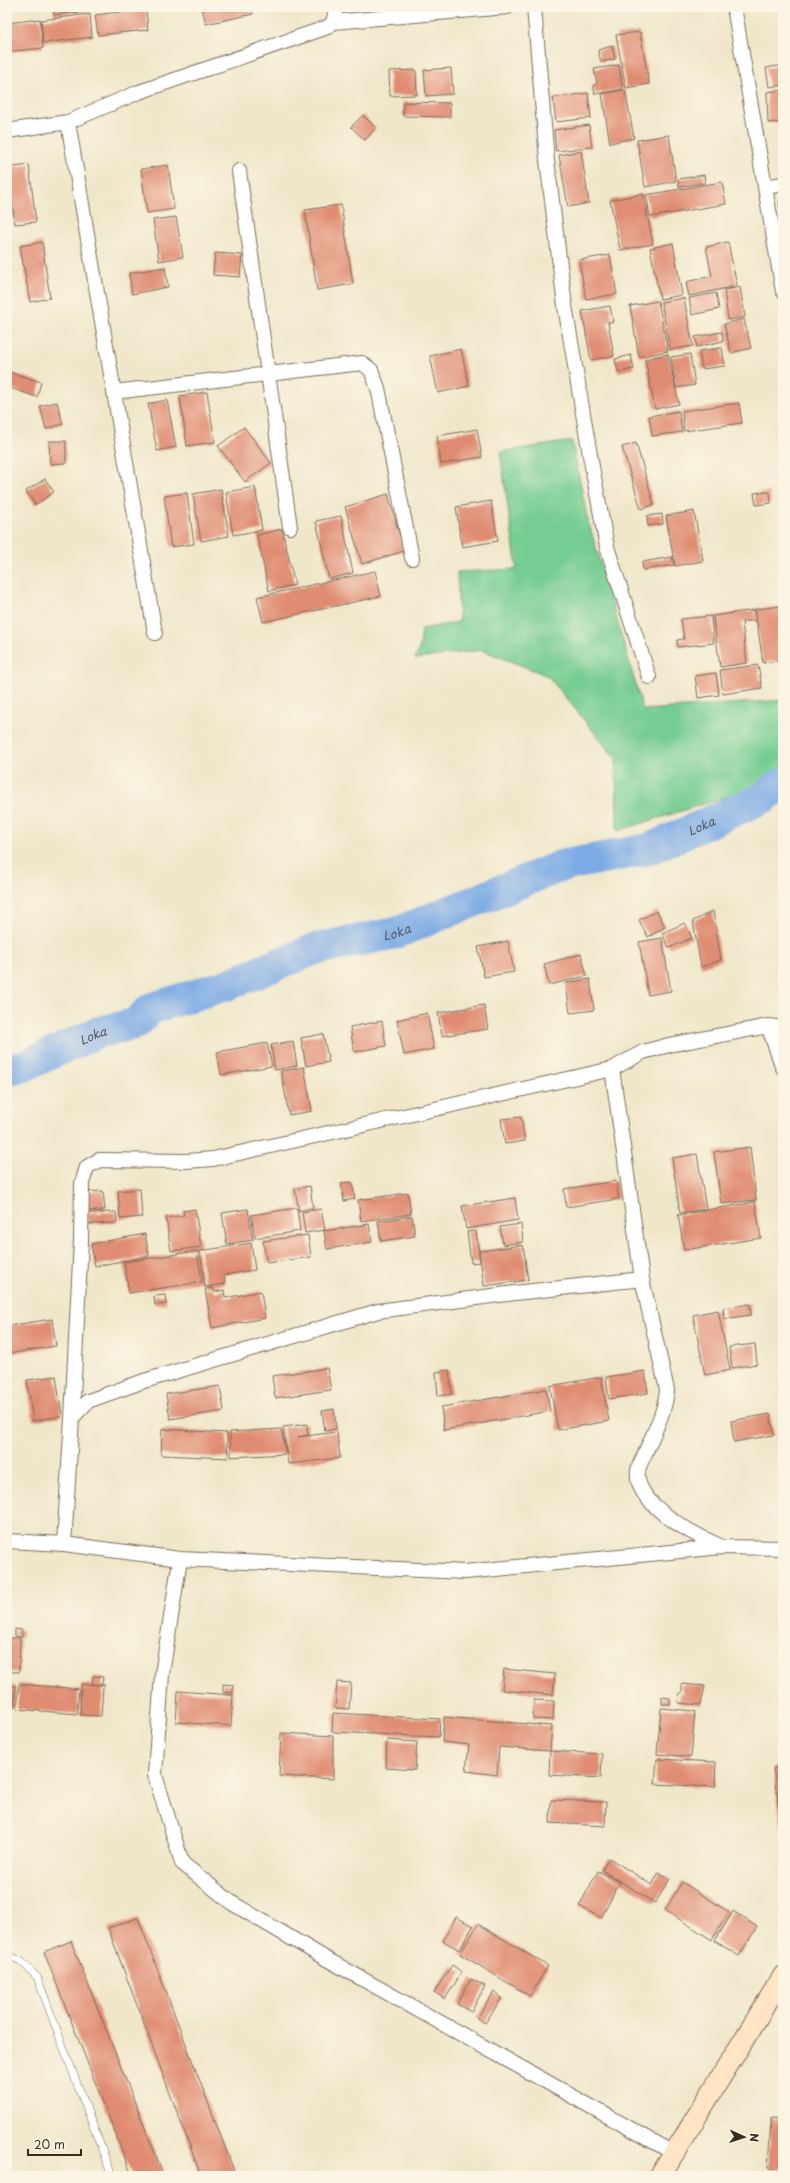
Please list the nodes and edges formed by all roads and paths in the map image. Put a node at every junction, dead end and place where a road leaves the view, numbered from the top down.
1 (335, 7) edge
2 (507, 7) edge
3 (534, 7) edge
4 (734, 7) edge
5 (333, 22) junction
6 (68, 122) junction
7 (7, 131) edge
8 (239, 172) dead end
9 (783, 184) edge
10 (765, 187) junction
11 (783, 290) edge
12 (268, 374) junction
13 (114, 392) junction
14 (290, 528) dead end
15 (412, 558) dead end
16 (155, 632) dead end
17 (649, 677) dead end
18 (768, 1026) junction
19 (783, 1028) edge
20 (783, 1068) edge
21 (612, 1069) junction
22 (642, 1279) junction
23 (72, 1418) junction
24 (7, 1541) edge
25 (64, 1544) junction
26 (722, 1547) junction
27 (783, 1548) edge
28 (180, 1559) junction
29 (7, 1955) edge
30 (783, 1976) edge
31 (674, 2153) junction
32 (112, 2176) edge
33 (660, 2176) edge

1 - 5 street
2 - 5 street
3 - 17 street
4 - 10 street
5 - 6 street
6 - 7 street
6 - 13 street
8 - 12 street
9 - 10 street
10 - 11 street
12 - 13 street
12 - 14 street
12 - 15 street
13 - 16 street
18 - 19 street
18 - 20 street
18 - 21 street
21 - 22 street
21 - 23 street
22 - 23 street
22 - 26 street
23 - 25 street
24 - 25 street
25 - 28 street
26 - 27 street
26 - 28 street
28 - 31 street
29 - 32 lane
30 - 31 street
31 - 33 street

